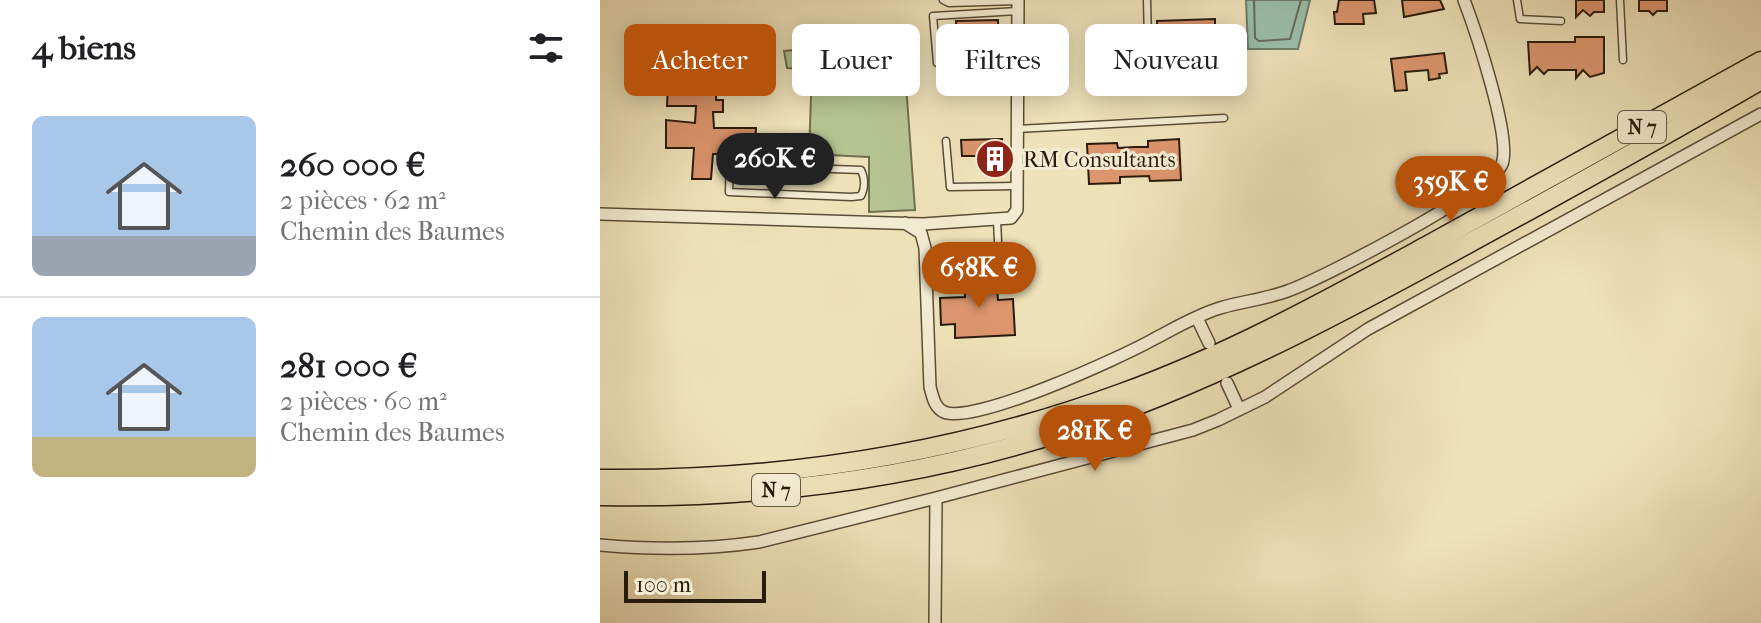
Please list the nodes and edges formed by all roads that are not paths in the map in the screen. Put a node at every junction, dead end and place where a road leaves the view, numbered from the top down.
1 (943, 0) edge
2 (1147, 0) edge
3 (1464, 0) edge
4 (1517, 0) edge
5 (1620, 0) edge
6 (1018, 4) edge
7 (1561, 21) dead end
8 (1148, 24) edge
9 (936, 51) edge
10 (1623, 60) dead end
11 (1761, 61) edge
12 (1761, 80) edge
13 (1761, 114) edge
14 (1224, 118) dead end
15 (1017, 129) junction
16 (946, 141) dead end
17 (730, 155) dead end
18 (777, 167) dead end
19 (1017, 186) junction
20 (600, 214) edge
21 (997, 220) junction
22 (905, 223) junction
23 (999, 263) dead end
24 (1197, 318) junction
25 (1209, 343) dead end
26 (1227, 383) dead end
27 (1239, 409) junction
28 (600, 479) edge
29 (600, 496) edge
30 (936, 498) junction
31 (600, 545) edge
32 (935, 623) edge

1 - 6 lane
2 - 8 lane
3 - 24 street
4 - 7 lane
5 - 10 lane
6 - 9 lane
6 - 15 street
11 - 28 highway, N 7
12 - 29 highway, N 7
13 - 27 street
14 - 15 lane
15 - 19 street
16 - 19 lane
17 - 18 lane
19 - 21 street
20 - 22 street
21 - 22 street
21 - 23 lane
22 - 24 street
24 - 25 street
26 - 27 street
27 - 30 street
30 - 31 street
30 - 32 street

